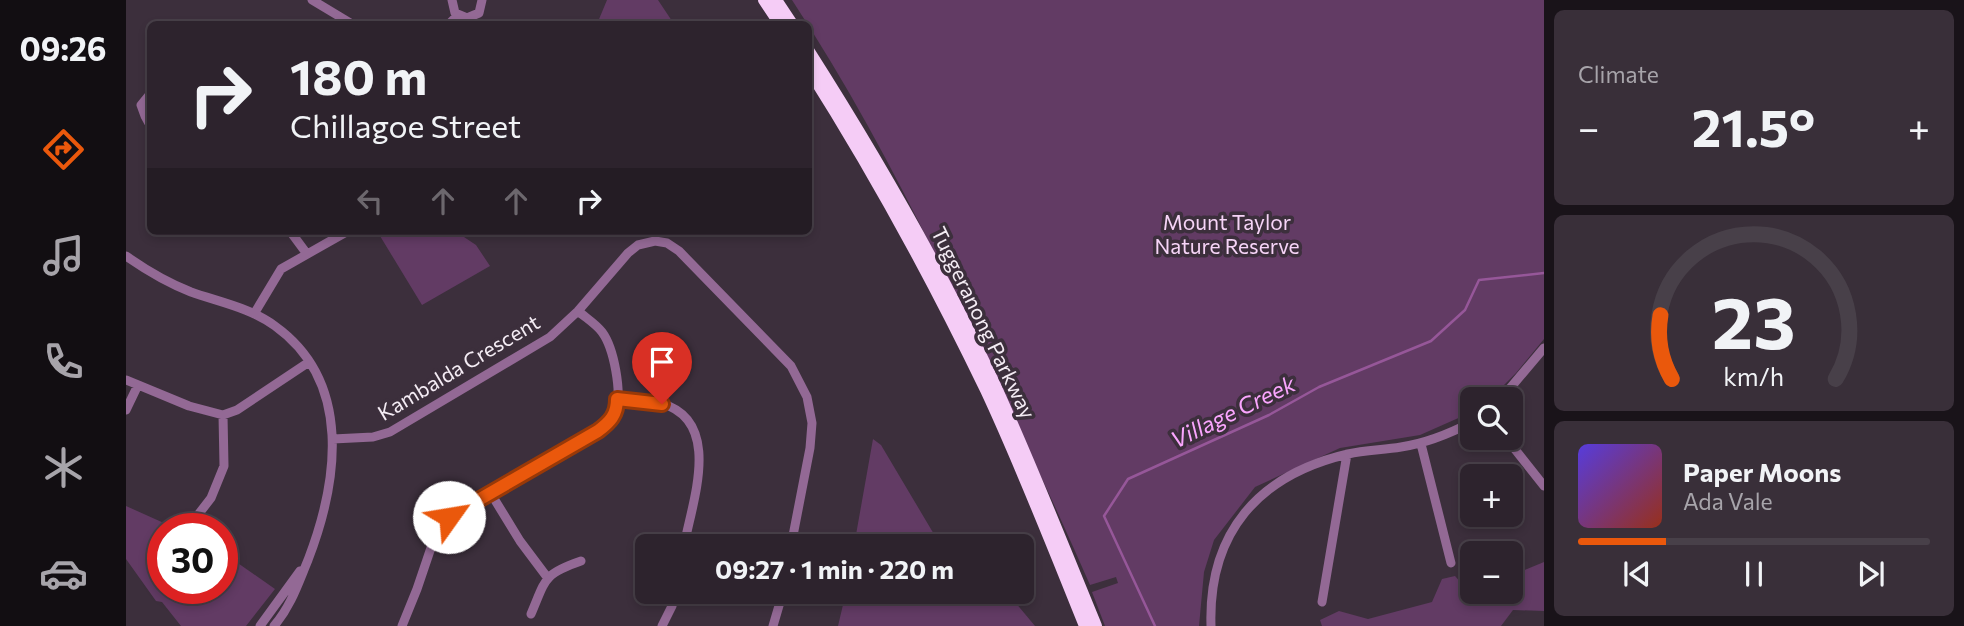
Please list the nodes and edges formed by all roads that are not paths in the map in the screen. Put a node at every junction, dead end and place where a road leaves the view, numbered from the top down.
1 (312, 0) edge
2 (452, 0) edge
3 (482, 0) edge
4 (764, 0) edge
5 (776, 0) edge
6 (458, 15) junction
7 (347, 21) edge
8 (452, 21) edge
9 (778, 21) edge
10 (790, 21) edge
11 (812, 57) edge
12 (812, 75) edge
13 (147, 98) edge
14 (147, 120) edge
15 (293, 235) edge
16 (341, 235) edge
17 (307, 254) junction
18 (126, 256) edge
19 (578, 311) junction
20 (254, 314) junction
21 (1544, 348) edge
22 (309, 362) junction
23 (126, 380) edge
24 (138, 385) junction
25 (1511, 387) edge
26 (617, 399) junction
27 (126, 410) edge
28 (223, 415) junction
29 (1460, 429) edge
30 (333, 439) junction
31 (1421, 444) junction
32 (1516, 450) edge
33 (1347, 454) junction
34 (1544, 486) edge
35 (490, 492) junction
36 (199, 513) edge
37 (686, 534) edge
38 (793, 534) edge
39 (581, 561) dead end
40 (1451, 563) dead end
41 (306, 564) junction
42 (547, 577) junction
43 (1322, 602) dead end
44 (672, 604) edge
45 (779, 604) edge
46 (531, 614) dead end
47 (260, 626) edge
48 (274, 626) edge
49 (402, 626) edge
50 (662, 626) edge
51 (773, 626) edge
52 (1085, 626) edge
53 (1096, 626) edge
54 (1211, 626) edge

1 - 7 street
2 - 6 street
3 - 6 street
4 - 9 highway
5 - 10 highway
6 - 8 street
11 - 53 highway, Tuggeranong Parkway
12 - 52 highway, Tuggeranong Parkway
13 - 14 street
15 - 17 street
16 - 17 street
17 - 20 street
18 - 20 street
19 - 26 street
19 - 30 street, Kambalda Crescent
19 - 38 street, Kambalda Crescent
20 - 22 street
21 - 25 street
22 - 28 street
22 - 30 street
23 - 24 street
24 - 27 street
24 - 28 street
26 - 35 street
26 - 37 street
28 - 36 street
29 - 31 street
30 - 41 street
31 - 33 street
31 - 40 street
32 - 34 street
33 - 43 street
33 - 54 street
35 - 42 street
35 - 49 street
39 - 42 street
41 - 47 street
41 - 48 street
42 - 46 street
44 - 50 street
45 - 51 street

